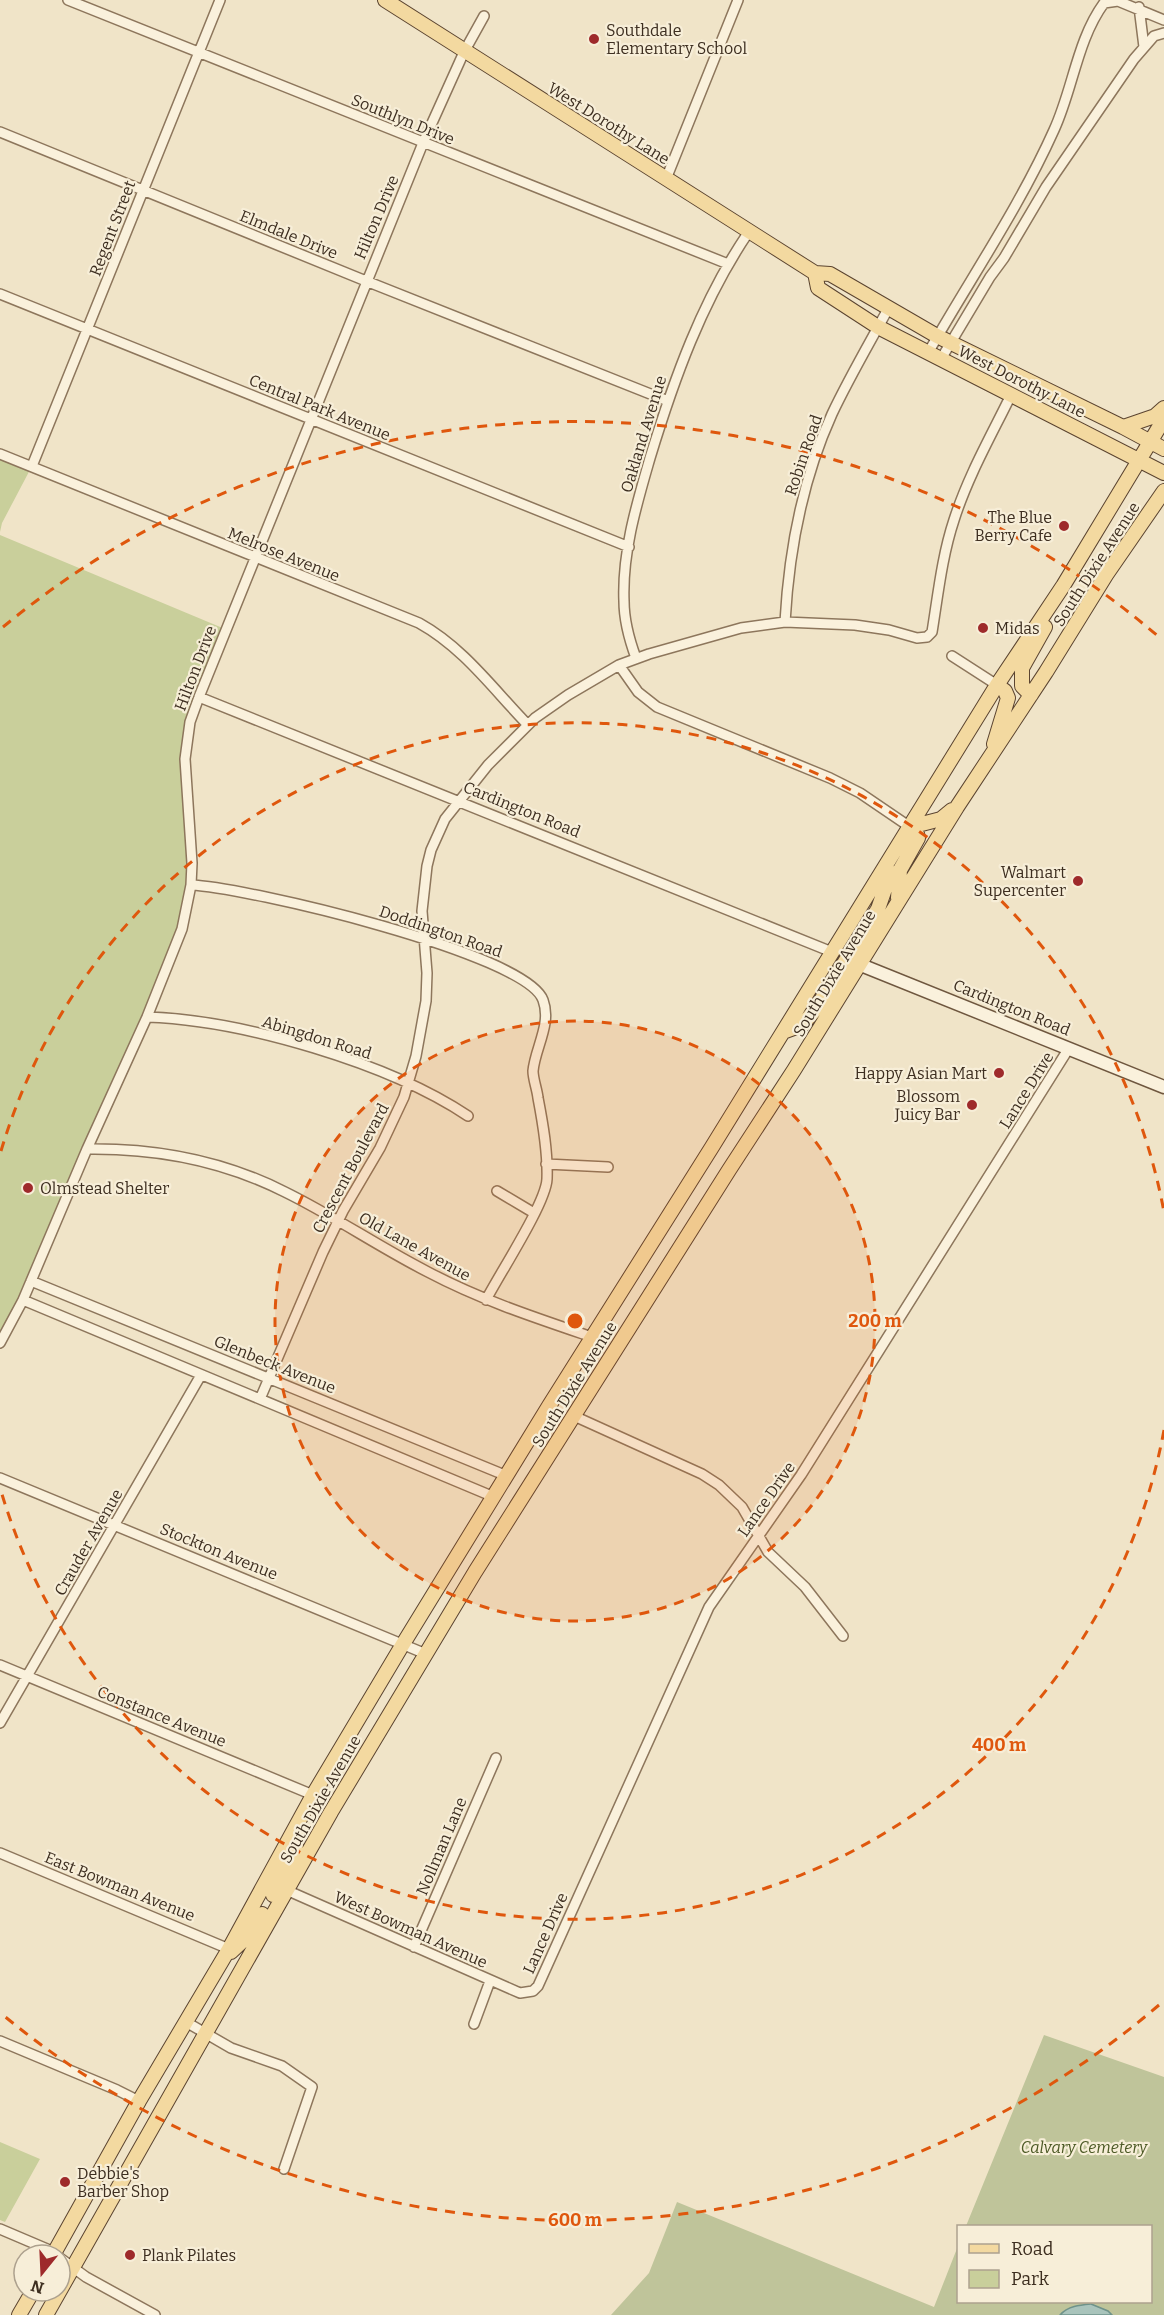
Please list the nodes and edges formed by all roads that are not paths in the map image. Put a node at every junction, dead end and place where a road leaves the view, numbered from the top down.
1 (68, 0) edge
2 (220, 0) edge
3 (385, 0) edge
4 (738, 0) edge
5 (1138, 8) junction
6 (484, 16) dead end
7 (1164, 20) edge
8 (1164, 33) edge
9 (1144, 47) junction
10 (464, 52) junction
11 (200, 53) junction
12 (1, 135) edge
13 (423, 143) junction
14 (1031, 177) junction
15 (666, 179) junction
16 (1046, 187) junction
17 (143, 190) junction
18 (748, 232) junction
19 (728, 264) junction
20 (977, 267) junction
21 (815, 273) junction
22 (990, 277) junction
23 (366, 281) junction
24 (0, 294) edge
25 (888, 309) junction
26 (878, 327) junction
27 (88, 331) junction
28 (937, 336) junction
29 (951, 342) junction
30 (928, 353) junction
31 (941, 359) junction
32 (1011, 395) junction
33 (668, 401) junction
34 (1164, 408) edge
35 (309, 419) junction
36 (1164, 419) edge
37 (1123, 427) junction
38 (1150, 442) junction
39 (1164, 449) edge
40 (0, 454) edge
41 (1139, 460) junction
42 (32, 466) junction
43 (1164, 473) edge
44 (1164, 491) edge
45 (1164, 504) edge
46 (1146, 518) junction
47 (629, 547) junction
48 (254, 558) junction
49 (1063, 586) junction
50 (785, 622) junction
51 (952, 656) dead end
52 (636, 658) junction
53 (620, 665) junction
54 (997, 685) junction
55 (1031, 695) junction
56 (199, 697) junction
57 (528, 724) junction
58 (990, 757) junction
59 (458, 801) junction
60 (957, 807) junction
61 (910, 827) junction
62 (887, 865) junction
63 (191, 885) junction
64 (898, 900) junction
65 (423, 939) junction
66 (832, 952) junction
67 (854, 962) junction
68 (147, 1017) junction
69 (783, 1032) junction
70 (1069, 1048) junction
71 (408, 1084) junction
72 (1164, 1087) edge
73 (468, 1116) dead end
74 (87, 1149) junction
75 (546, 1164) junction
76 (608, 1167) dead end
77 (496, 1191) dead end
78 (534, 1213) junction
79 (338, 1220) junction
80 (31, 1281) junction
81 (23, 1300) junction
82 (486, 1300) junction
83 (592, 1337) junction
84 (0, 1342) edge
85 (201, 1374) junction
86 (268, 1378) junction
87 (260, 1399) junction
88 (574, 1416) junction
89 (507, 1476) junction
90 (0, 1478) edge
91 (494, 1497) junction
92 (115, 1524) junction
93 (759, 1536) junction
94 (843, 1636) dead end
95 (403, 1644) junction
96 (426, 1654) junction
97 (0, 1665) edge
98 (28, 1677) junction
99 (0, 1724) edge
100 (495, 1758) dead end
101 (313, 1795) junction
102 (300, 1818) junction
103 (0, 1853) edge
104 (282, 1888) junction
105 (414, 1947) junction
106 (225, 1954) junction
107 (490, 1981) junction
108 (532, 1991) joint
109 (186, 2022) junction
110 (474, 2024) dead end
111 (207, 2032) junction
112 (0, 2041) edge
113 (139, 2101) junction
114 (284, 2169) dead end
115 (0, 2229) edge
116 (29, 2243) edge
117 (63, 2243) edge
118 (73, 2268) junction
119 (46, 2315) edge
120 (155, 2315) edge

1 - 11 street, Southlyn Drive
2 - 11 street, Regent Street
3 - 10 main road, West Dorothy Lane
4 - 15 street
5 - 7 street
5 - 9 street
5 - 14 street
6 - 10 street, Hilton Drive
8 - 9 street
9 - 16 street
10 - 13 street, Hilton Drive
10 - 15 main road, West Dorothy Lane
11 - 13 street, Southlyn Drive
11 - 17 street, Regent Street
12 - 17 street, Elmdale Drive
13 - 19 street, Southlyn Drive
13 - 23 street, Hilton Drive
14 - 16 street
14 - 20 street
15 - 18 main road, West Dorothy Lane
16 - 22 street
17 - 23 street, Elmdale Drive
17 - 27 street, Regent Street
18 - 19 street, Oakland Avenue
18 - 21 main road, West Dorothy Lane
19 - 33 street, Oakland Avenue
20 - 22 street
20 - 28 street
21 - 25 main road, West Dorothy Lane
21 - 26 main road, West Dorothy Lane
22 - 29 street
23 - 33 street, Elmdale Drive
23 - 35 street, Hilton Drive
24 - 27 street, Central Park Avenue
25 - 26 street, Robin Road
25 - 28 main road, West Dorothy Lane
26 - 30 main road, West Dorothy Lane
26 - 50 street, Robin Road
27 - 35 street, Central Park Avenue
27 - 42 street, Regent Street
28 - 29 main road, West Dorothy Lane
28 - 30 street
29 - 31 street
29 - 37 main road, West Dorothy Lane
30 - 31 main road, West Dorothy Lane
31 - 32 main road, West Dorothy Lane
32 - 41 main road, West Dorothy Lane
32 - 50 street, Crescent Boulevard
33 - 47 street, Oakland Avenue
34 - 37 main road
35 - 47 street, Central Park Avenue
35 - 48 street, Hilton Drive
36 - 38 main road, South Dixie Avenue
37 - 38 main road, West Dorothy Lane
38 - 39 main road, West Dorothy Lane
38 - 41 main road, South Dixie Avenue
40 - 42 street, Melrose Avenue
41 - 43 main road, West Dorothy Lane
41 - 49 main road, South Dixie Avenue
42 - 48 street, Melrose Avenue
44 - 46 main road, South Dixie Avenue
45 - 46 main road
46 - 55 main road, South Dixie Avenue
47 - 52 street, Oakland Avenue
48 - 56 street, Hilton Drive
48 - 57 street, Melrose Avenue
49 - 54 main road, South Dixie Avenue
49 - 55 main road
50 - 52 street, Crescent Boulevard
51 - 54 street
52 - 53 street, Crescent Boulevard
53 - 57 street, Crescent Boulevard
53 - 61 street
54 - 58 main road
54 - 61 main road, South Dixie Avenue
55 - 58 main road, South Dixie Avenue
56 - 59 street, Cardington Road
56 - 63 street, Hilton Drive
57 - 59 street, Crescent Boulevard
58 - 60 main road, South Dixie Avenue
59 - 65 street, Crescent Boulevard
59 - 66 street, Cardington Road
60 - 61 main road
60 - 64 main road, South Dixie Avenue
61 - 62 main road, South Dixie Avenue
61 - 64 main road
62 - 66 main road, South Dixie Avenue
62 - 67 main road
63 - 65 street, Doddington Road
63 - 68 street, Hilton Drive
64 - 67 main road, South Dixie Avenue
65 - 71 street, Crescent Boulevard
65 - 75 street, Doddington Road
66 - 69 main road, South Dixie Avenue
67 - 69 main road
67 - 70 street, Cardington Road
67 - 88 main road, South Dixie Avenue
68 - 71 street, Abingdon Road
68 - 74 street, Hilton Drive
69 - 83 main road, South Dixie Avenue
70 - 72 street, Cardington Road
70 - 93 street, Lance Drive
71 - 73 street, Abingdon Road
71 - 79 street, Crescent Boulevard
74 - 79 street, Old Lane Avenue
74 - 80 street, Hilton Drive
75 - 76 street
75 - 78 street, Doddington Road
77 - 78 street
78 - 82 street, Doddington Road
79 - 82 street, Old Lane Avenue
79 - 86 street, Crescent Boulevard
80 - 81 street, Hilton Drive
80 - 86 street, Glenbeck Avenue
81 - 84 street, Hilton Drive
81 - 85 street
82 - 83 street, Old Lane Avenue
83 - 89 main road, South Dixie Avenue
85 - 87 street
85 - 92 street, Crauder Avenue
86 - 87 street, Crescent Boulevard
86 - 89 street, Glenbeck Avenue
87 - 91 street
88 - 93 street
88 - 96 main road, South Dixie Avenue
89 - 91 main road, South Dixie Avenue
90 - 92 street, Stockton Avenue
91 - 95 main road, South Dixie Avenue
92 - 95 street, Stockton Avenue
92 - 98 street, Crauder Avenue
93 - 94 street
93 - 108 street, Lance Drive
95 - 96 street, Stockton Avenue
95 - 101 main road, South Dixie Avenue
96 - 104 main road, South Dixie Avenue
97 - 98 street, Constance Avenue
98 - 99 street, Crauder Avenue
98 - 101 street, Constance Avenue
100 - 105 street, Nollman Lane
101 - 102 main road, South Dixie Avenue
102 - 104 main road
102 - 106 main road, South Dixie Avenue
103 - 106 street, East Bowman Avenue
104 - 105 street, West Bowman Avenue
104 - 106 main road
104 - 111 main road, South Dixie Avenue
105 - 107 street, West Bowman Avenue
106 - 109 main road, South Dixie Avenue
107 - 108 street, West Bowman Avenue
107 - 110 street
109 - 111 street
109 - 113 main road, South Dixie Avenue
111 - 114 street
111 - 118 main road, South Dixie Avenue
112 - 113 street
113 - 117 main road, South Dixie Avenue
115 - 116 street
118 - 119 main road, South Dixie Avenue
118 - 120 street

